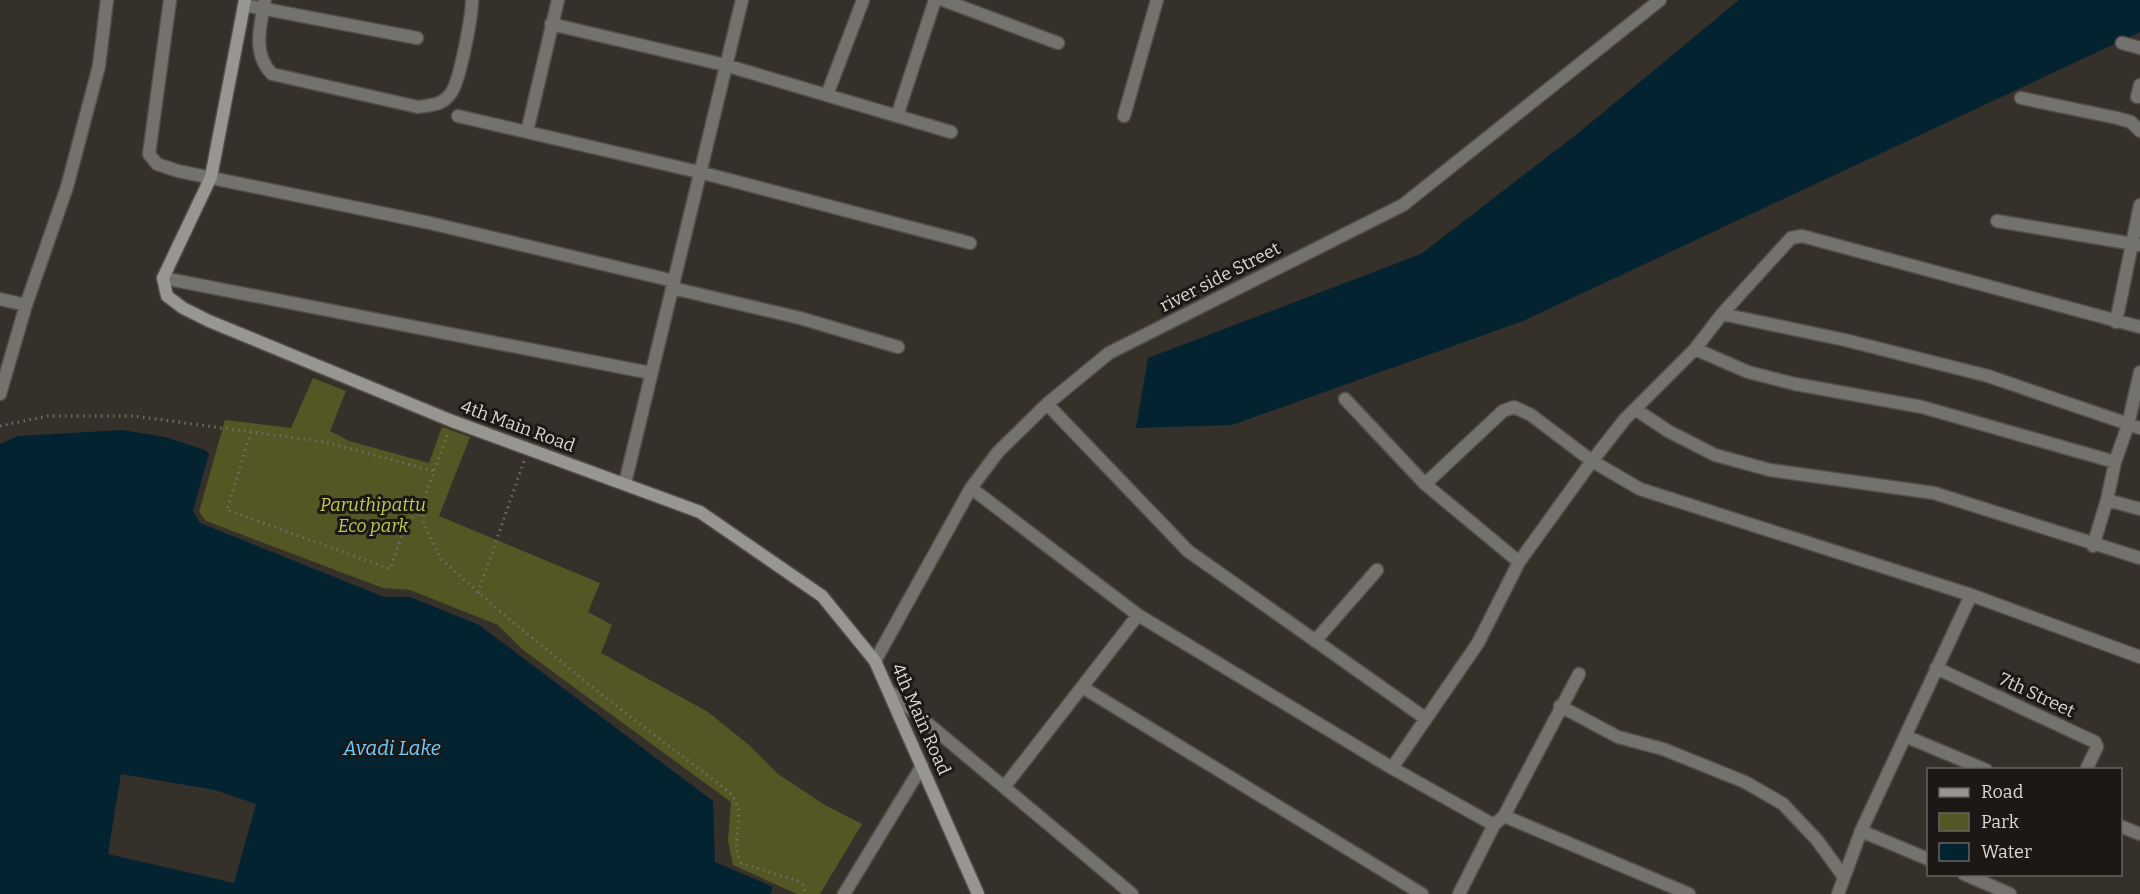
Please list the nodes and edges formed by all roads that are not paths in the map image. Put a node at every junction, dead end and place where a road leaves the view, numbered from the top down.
1 (107, 0) edge
2 (170, 0) edge
3 (472, 0) edge
4 (558, 0) edge
5 (742, 0) edge
6 (863, 0) edge
7 (935, 0) edge
8 (943, 0) edge
9 (1157, 0) edge
10 (1660, 0) edge
11 (244, 2) edge
12 (264, 4) edge
13 (551, 24) junction
14 (417, 38) dead end
15 (1058, 43) dead end
16 (2122, 43) dead end
17 (2140, 48) edge
18 (725, 66) junction
19 (827, 96) junction
20 (2021, 98) dead end
21 (458, 116) dead end
22 (897, 116) junction
23 (1124, 116) dead end
24 (2140, 131) edge
25 (527, 132) junction
26 (951, 132) dead end
27 (699, 172) junction
28 (211, 177) junction
29 (2140, 205) edge
30 (1997, 221) dead end
31 (969, 243) dead end
32 (2136, 244) edge
33 (163, 278) junction
34 (673, 284) junction
35 (0, 299) edge
36 (26, 305) junction
37 (1722, 314) junction
38 (2116, 322) junction
39 (2140, 327) edge
40 (898, 347) dead end
41 (1695, 349) junction
42 (2140, 372) edge
43 (651, 373) junction
44 (0, 394) edge
45 (1345, 399) dead end
46 (1047, 404) junction
47 (1635, 409) junction
48 (2134, 427) edge
49 (1592, 461) junction
50 (2115, 462) junction
51 (625, 483) junction
52 (1425, 484) junction
53 (971, 488) junction
54 (2107, 500) junction
55 (2140, 509) edge
56 (2093, 546) junction
57 (2140, 558) edge
58 (1519, 562) junction
59 (1377, 570) dead end
60 (1971, 594) junction
61 (1138, 615) junction
62 (1315, 641) junction
63 (2140, 657) edge
64 (875, 661) junction
65 (1936, 668) junction
66 (1580, 674) dead end
67 (1082, 687) junction
68 (889, 692) junction
69 (1560, 706) junction
70 (1425, 718) junction
71 (1905, 736) junction
72 (922, 766) junction
73 (1392, 768) junction
74 (1981, 768) edge
75 (2087, 768) edge
76 (1005, 786) junction
77 (1504, 816) junction
78 (1494, 825) junction
79 (2122, 826) edge
80 (1861, 831) junction
81 (2140, 834) edge
82 (1927, 858) edge
83 (1969, 876) edge
84 (1844, 877) junction
85 (844, 894) edge
86 (978, 894) edge
87 (1132, 894) edge
88 (1422, 894) edge
89 (1459, 894) edge
90 (1689, 894) edge
91 (1838, 894) edge
92 (2010, 894) edge

1 - 36 street
2 - 28 street
3 - 12 street
4 - 13 street
5 - 18 street
6 - 19 street
7 - 22 street
8 - 15 street
9 - 23 street
10 - 46 street, river side Street
11 - 12 street
11 - 28 main road
12 - 14 street
13 - 18 street
13 - 25 street
16 - 17 street
18 - 19 street
18 - 27 street
19 - 22 street
20 - 24 street
21 - 25 street
22 - 26 street
25 - 27 street
27 - 31 street
27 - 34 street
28 - 33 main road
28 - 34 street
29 - 32 street
30 - 32 street
32 - 38 street
33 - 43 street
33 - 51 main road, 4th Main Road
34 - 40 street
34 - 43 street
35 - 36 street
36 - 44 street
37 - 38 street
37 - 41 street
37 - 48 street
38 - 39 street
41 - 47 street
41 - 50 street
42 - 48 street
43 - 51 street
45 - 52 street
46 - 53 street, river side Street
46 - 62 street
47 - 49 street
47 - 56 street
48 - 50 street
49 - 52 street
49 - 58 street
49 - 60 street
50 - 54 street
51 - 64 main road, 4th Main Road
52 - 58 street
53 - 61 street
53 - 64 street, river side Street
54 - 55 street
54 - 56 street
56 - 57 street
58 - 70 street
59 - 62 street
60 - 63 street
60 - 65 street
61 - 67 street
61 - 73 street
62 - 70 street
64 - 68 main road, 4th Main Road
65 - 71 street
65 - 75 street, 7th Street
66 - 69 street
67 - 76 street
67 - 88 street
68 - 72 main road, 4th Main Road
68 - 76 street
69 - 77 street
69 - 84 street
70 - 73 street
71 - 74 street
71 - 80 street
72 - 85 street
72 - 86 main road, 4th Main Road
73 - 78 street
76 - 87 street
77 - 78 street
77 - 90 street
78 - 89 street
79 - 81 street
80 - 82 street
80 - 84 street
83 - 92 street
84 - 91 street

